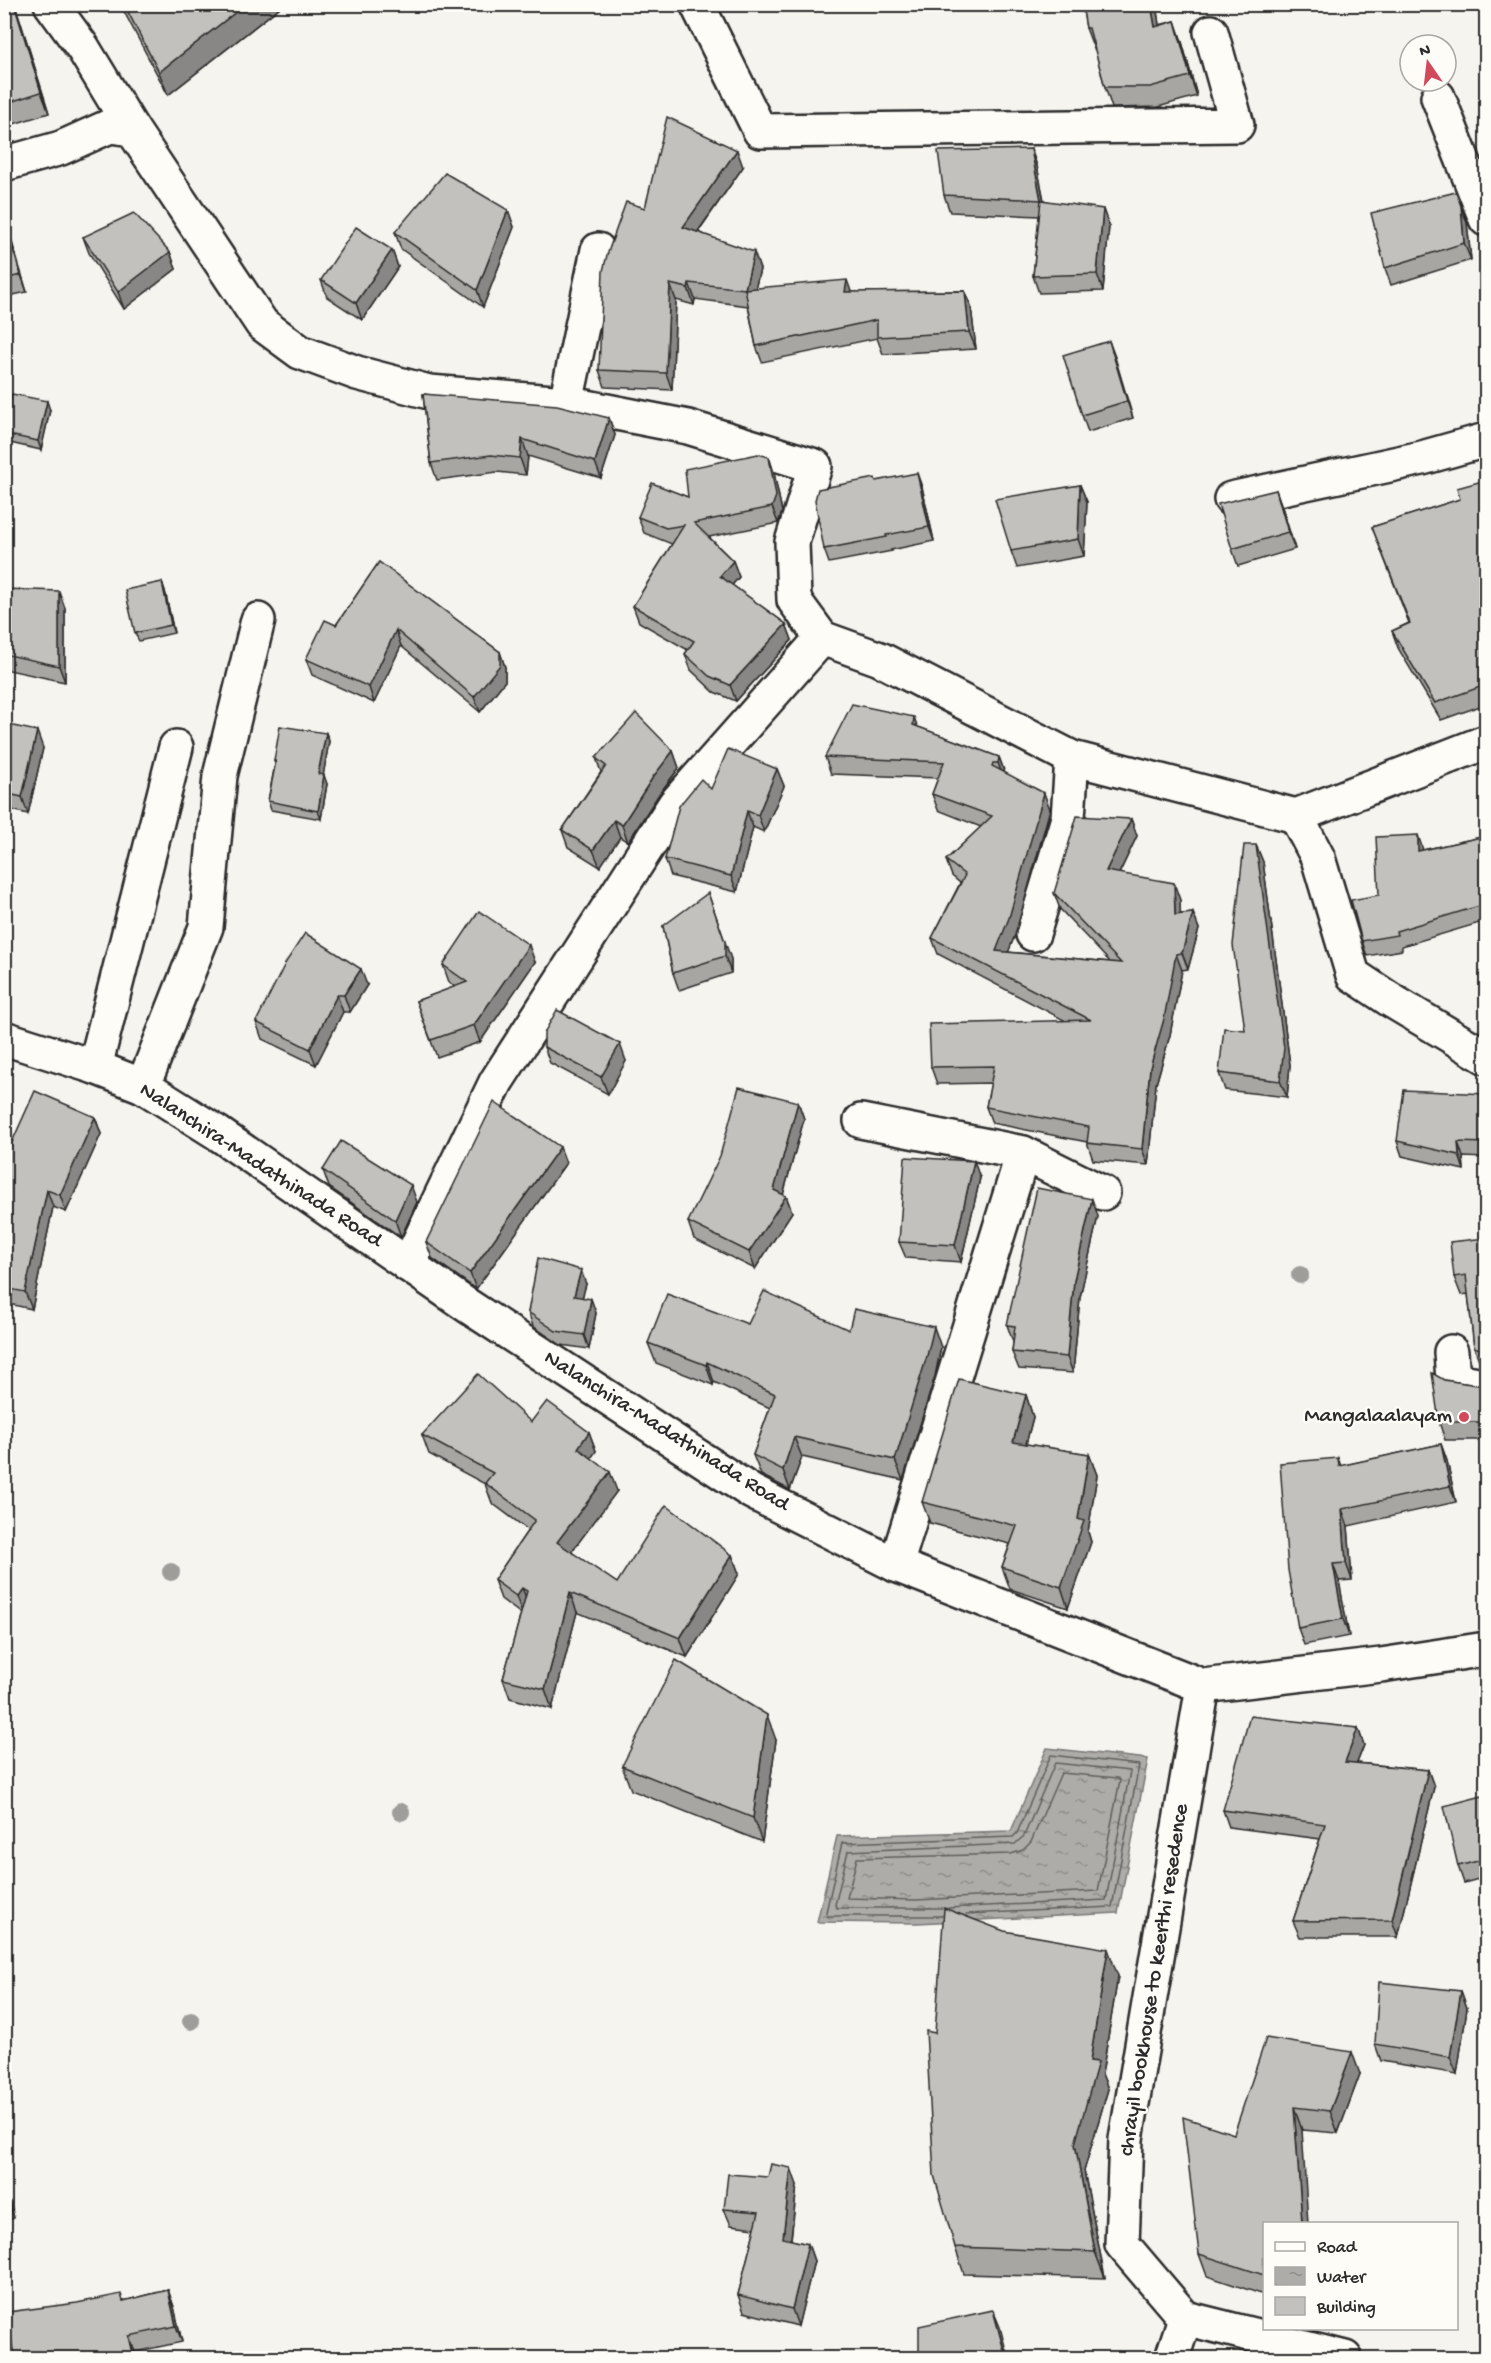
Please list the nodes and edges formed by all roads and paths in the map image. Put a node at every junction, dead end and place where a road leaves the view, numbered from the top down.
1 (51, 4) edge
2 (697, 4) edge
3 (1211, 32) dead end
4 (1438, 97) dead end
5 (132, 129) junction
6 (4, 164) edge
7 (1486, 219) edge
8 (598, 250) dead end
9 (566, 403) junction
10 (1486, 440) edge
11 (1231, 500) edge
12 (258, 620) dead end
13 (822, 638) junction
14 (1486, 742) edge
15 (176, 747) dead end
16 (1072, 758) junction
17 (1296, 816) junction
18 (1032, 934) dead end
19 (4, 1038) edge
20 (1486, 1057) edge
21 (95, 1067) junction
22 (143, 1086) junction
23 (861, 1121) dead end
24 (1023, 1153) junction
25 (1103, 1194) dead end
26 (408, 1265) junction
27 (1451, 1352) dead end
28 (1486, 1385) edge
29 (896, 1565) junction
30 (1486, 1649) edge
31 (1203, 1686) junction
32 (1185, 2318) junction
33 (1172, 2358) edge
34 (1345, 2358) edge

1 - 5 street
2 - 3 street
4 - 7 street
5 - 6 street
5 - 9 street
8 - 9 street
9 - 13 street
10 - 11 street
12 - 22 street
13 - 16 street
13 - 26 street
14 - 17 street
15 - 21 street
16 - 17 street
16 - 18 street
17 - 20 street
19 - 21 street, Nalanchira-Madathinada Road
21 - 22 street, Nalanchira-Madathinada Road
22 - 26 street, Nalanchira-Madathinada Road
23 - 24 street
24 - 25 street
24 - 29 street
26 - 29 street, Nalanchira-Madathinada Road
27 - 28 street
29 - 31 street, Nalanchira-Madathinada Road
30 - 31 street, Nalanchira-Madathinada Road
31 - 32 street, chrayil bookhouse to keerthi resedence
32 - 33 street
32 - 34 street

